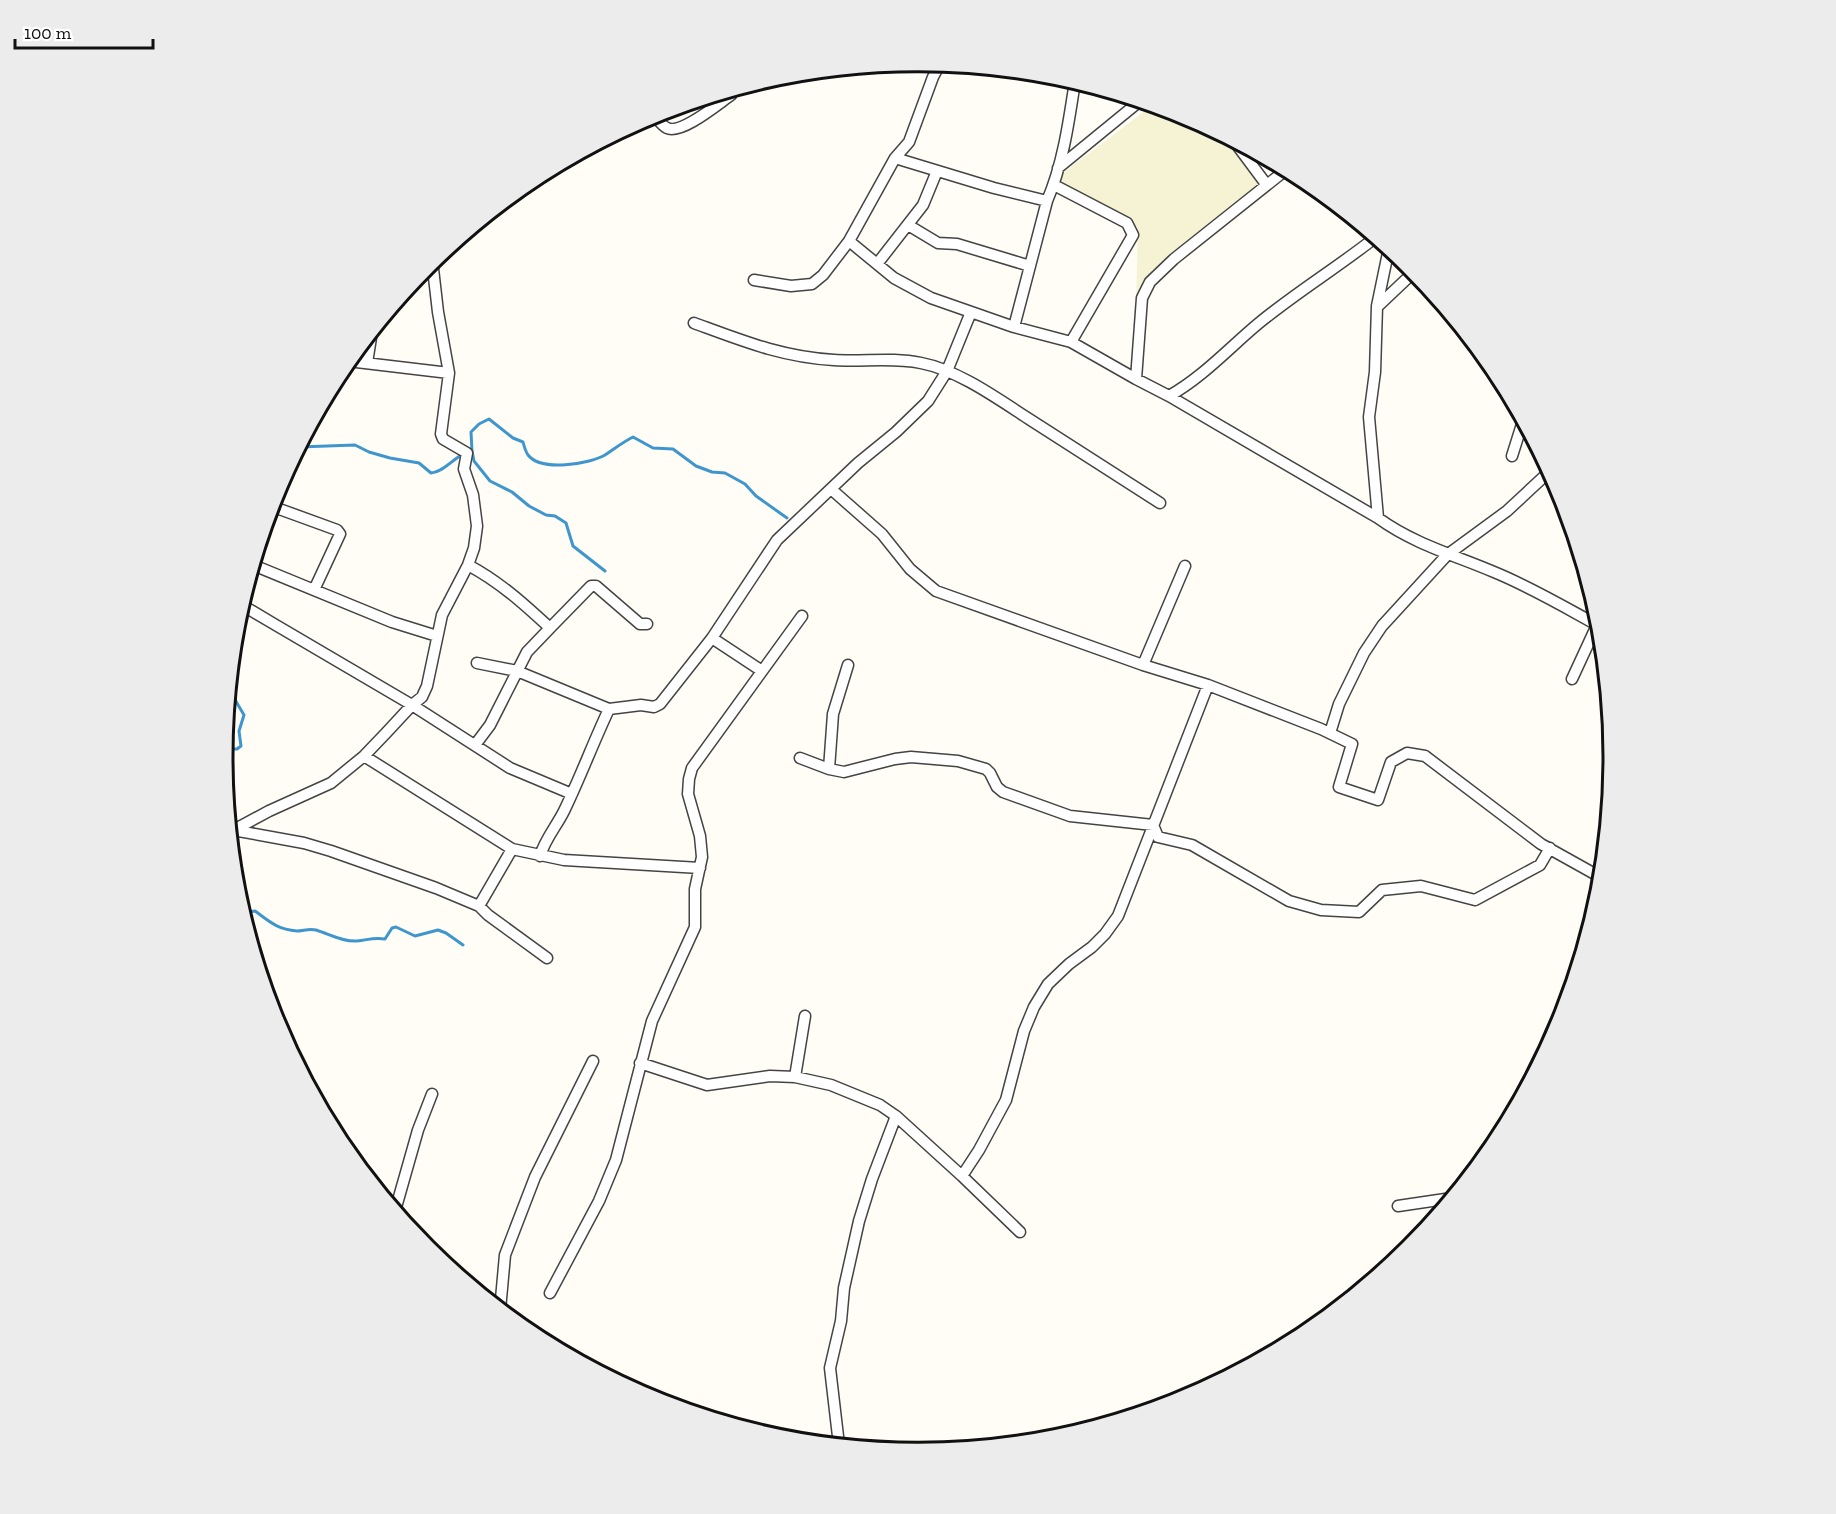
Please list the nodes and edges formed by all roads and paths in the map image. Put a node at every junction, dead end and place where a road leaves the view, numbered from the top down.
1 (935, 72) edge
2 (1074, 90) edge
3 (724, 100) edge
4 (1133, 107) edge
5 (661, 122) edge
6 (1245, 156) edge
7 (895, 158) junction
8 (1058, 168) junction
9 (937, 171) junction
10 (1279, 175) edge
11 (1266, 184) junction
12 (1054, 185) junction
13 (1047, 201) junction
14 (908, 225) junction
15 (849, 241) junction
16 (1370, 242) edge
17 (1387, 258) edge
18 (877, 264) junction
19 (1030, 266) junction
20 (434, 273) edge
21 (1407, 278) edge
22 (754, 280) dead end
23 (1377, 306) junction
24 (971, 312) junction
25 (694, 323) dead end
26 (1014, 327) junction
27 (1071, 342) junction
28 (369, 347) edge
29 (358, 362) edge
30 (367, 363) junction
31 (947, 371) junction
32 (449, 373) junction
33 (1136, 379) junction
34 (1169, 396) junction
35 (1520, 431) edge
36 (1512, 456) dead end
37 (1543, 478) edge
38 (831, 489) junction
39 (1160, 503) dead end
40 (280, 509) edge
41 (1378, 518) junction
42 (1446, 555) junction
43 (468, 566) junction
44 (1185, 566) dead end
45 (259, 569) edge
46 (315, 590) junction
47 (249, 609) edge
48 (802, 616) dead end
49 (1590, 621) edge
50 (647, 624) dead end
51 (550, 628) junction
52 (437, 636) junction
53 (712, 638) junction
54 (1592, 639) edge
55 (477, 663) dead end
56 (848, 665) dead end
57 (1143, 665) junction
58 (517, 671) junction
59 (762, 671) junction
60 (1572, 679) dead end
61 (1208, 685) junction
62 (412, 705) junction
63 (609, 709) junction
64 (1330, 733) junction
65 (475, 745) junction
66 (364, 756) junction
67 (800, 758) dead end
68 (829, 770) junction
69 (572, 794) junction
70 (1153, 825) junction
71 (237, 828) edge
72 (237, 832) edge
73 (1550, 848) junction
74 (512, 849) junction
75 (540, 856) junction
76 (700, 868) junction
77 (1593, 873) edge
78 (479, 906) junction
79 (547, 958) dead end
80 (805, 1016) dead end
81 (594, 1061) dead end
82 (640, 1063) junction
83 (795, 1077) junction
84 (432, 1094) dead end
85 (896, 1116) junction
86 (962, 1176) junction
87 (1440, 1200) edge
88 (398, 1202) edge
89 (1398, 1206) dead end
90 (1020, 1232) dead end
91 (550, 1293) dead end
92 (501, 1300) edge
93 (838, 1437) edge

1 - 7 street
2 - 8 street
3 - 5 street
4 - 8 street
6 - 11 street
7 - 9 street
7 - 15 street
8 - 12 street
9 - 13 street
9 - 14 street
10 - 11 street
11 - 33 street
12 - 13 street
12 - 27 street
13 - 19 street
14 - 18 street
14 - 19 street
15 - 18 street
15 - 22 street
16 - 34 street
17 - 23 street
18 - 24 street
19 - 26 street
20 - 32 street
21 - 23 street
23 - 41 street
24 - 26 street
24 - 31 street
25 - 31 street
26 - 27 street
27 - 33 street
28 - 30 street
29 - 30 street
30 - 32 street
31 - 38 street
31 - 39 street
32 - 43 street
33 - 34 street
34 - 41 street
35 - 36 street
37 - 42 street
38 - 53 street
38 - 57 street
40 - 46 street
41 - 42 street
42 - 49 street
42 - 64 street
43 - 51 street
43 - 52 street
44 - 57 street
45 - 46 street
46 - 52 street
47 - 62 street
48 - 59 street
50 - 51 street
51 - 58 street
52 - 62 street
53 - 59 street
53 - 63 street
54 - 60 street
55 - 58 street
56 - 68 street
57 - 61 street
58 - 63 street
58 - 65 street
59 - 76 street
61 - 64 street
61 - 70 street
62 - 65 street
62 - 66 street
63 - 69 street
64 - 73 street
65 - 69 street
66 - 71 street
66 - 74 street
67 - 68 street
68 - 70 street
69 - 75 street
70 - 73 street
70 - 86 street
72 - 78 street
73 - 77 street
74 - 75 street
74 - 78 street
75 - 76 street
76 - 82 street
78 - 79 street
80 - 83 street
81 - 92 street
82 - 83 street
82 - 91 street
83 - 85 street
84 - 88 street
85 - 86 street
85 - 93 street
86 - 90 street
87 - 89 street

